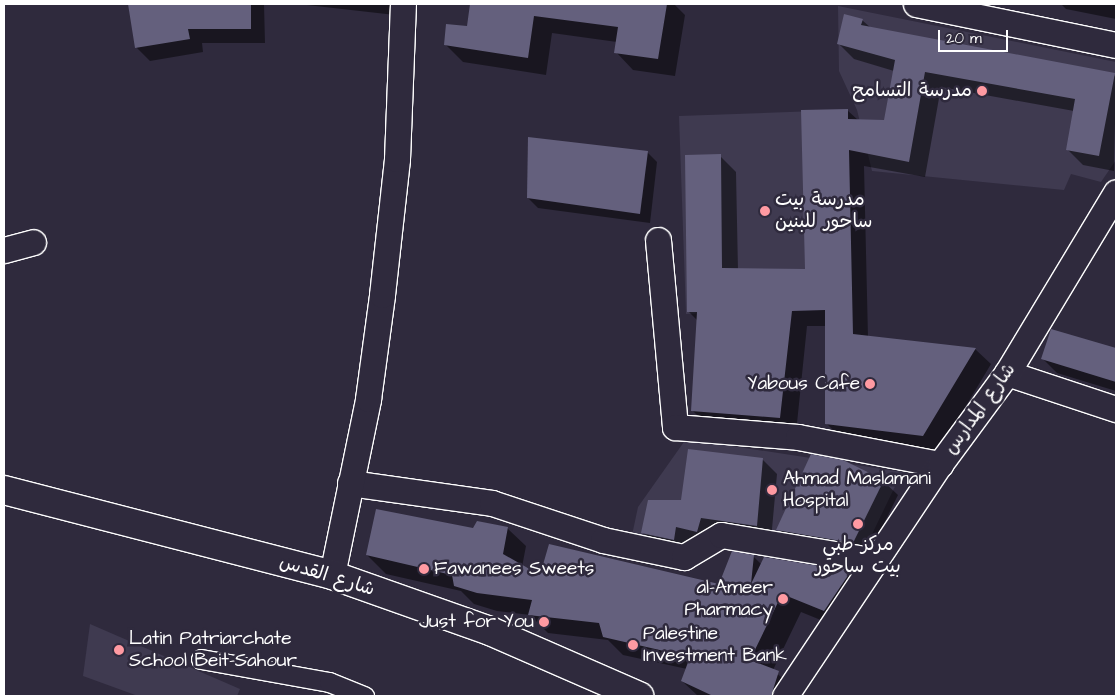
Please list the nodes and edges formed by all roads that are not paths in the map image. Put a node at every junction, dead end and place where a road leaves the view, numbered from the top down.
1 (403, 4) edge
2 (916, 4) edge
3 (1116, 45) edge
4 (1116, 192) edge
5 (658, 240) dead end
6 (33, 242) dead end
7 (4, 250) edge
8 (1007, 373) junction
9 (1116, 409) edge
10 (940, 464) junction
11 (350, 483) junction
12 (4, 490) edge
13 (876, 561) junction
14 (332, 575) junction
15 (200, 659) dead end
16 (364, 696) edge
17 (639, 696) edge
18 (785, 696) edge

1 - 11 street
2 - 3 street
4 - 8 street, شارع المدارس
5 - 10 street
6 - 7 street
8 - 9 street
8 - 10 street, شارع المدارس
10 - 13 street, شارع المدارس
11 - 13 street
11 - 14 street
12 - 14 main road, شارع القدس
13 - 18 street, شارع المدارس
14 - 17 main road, شارع القدس
15 - 16 street

